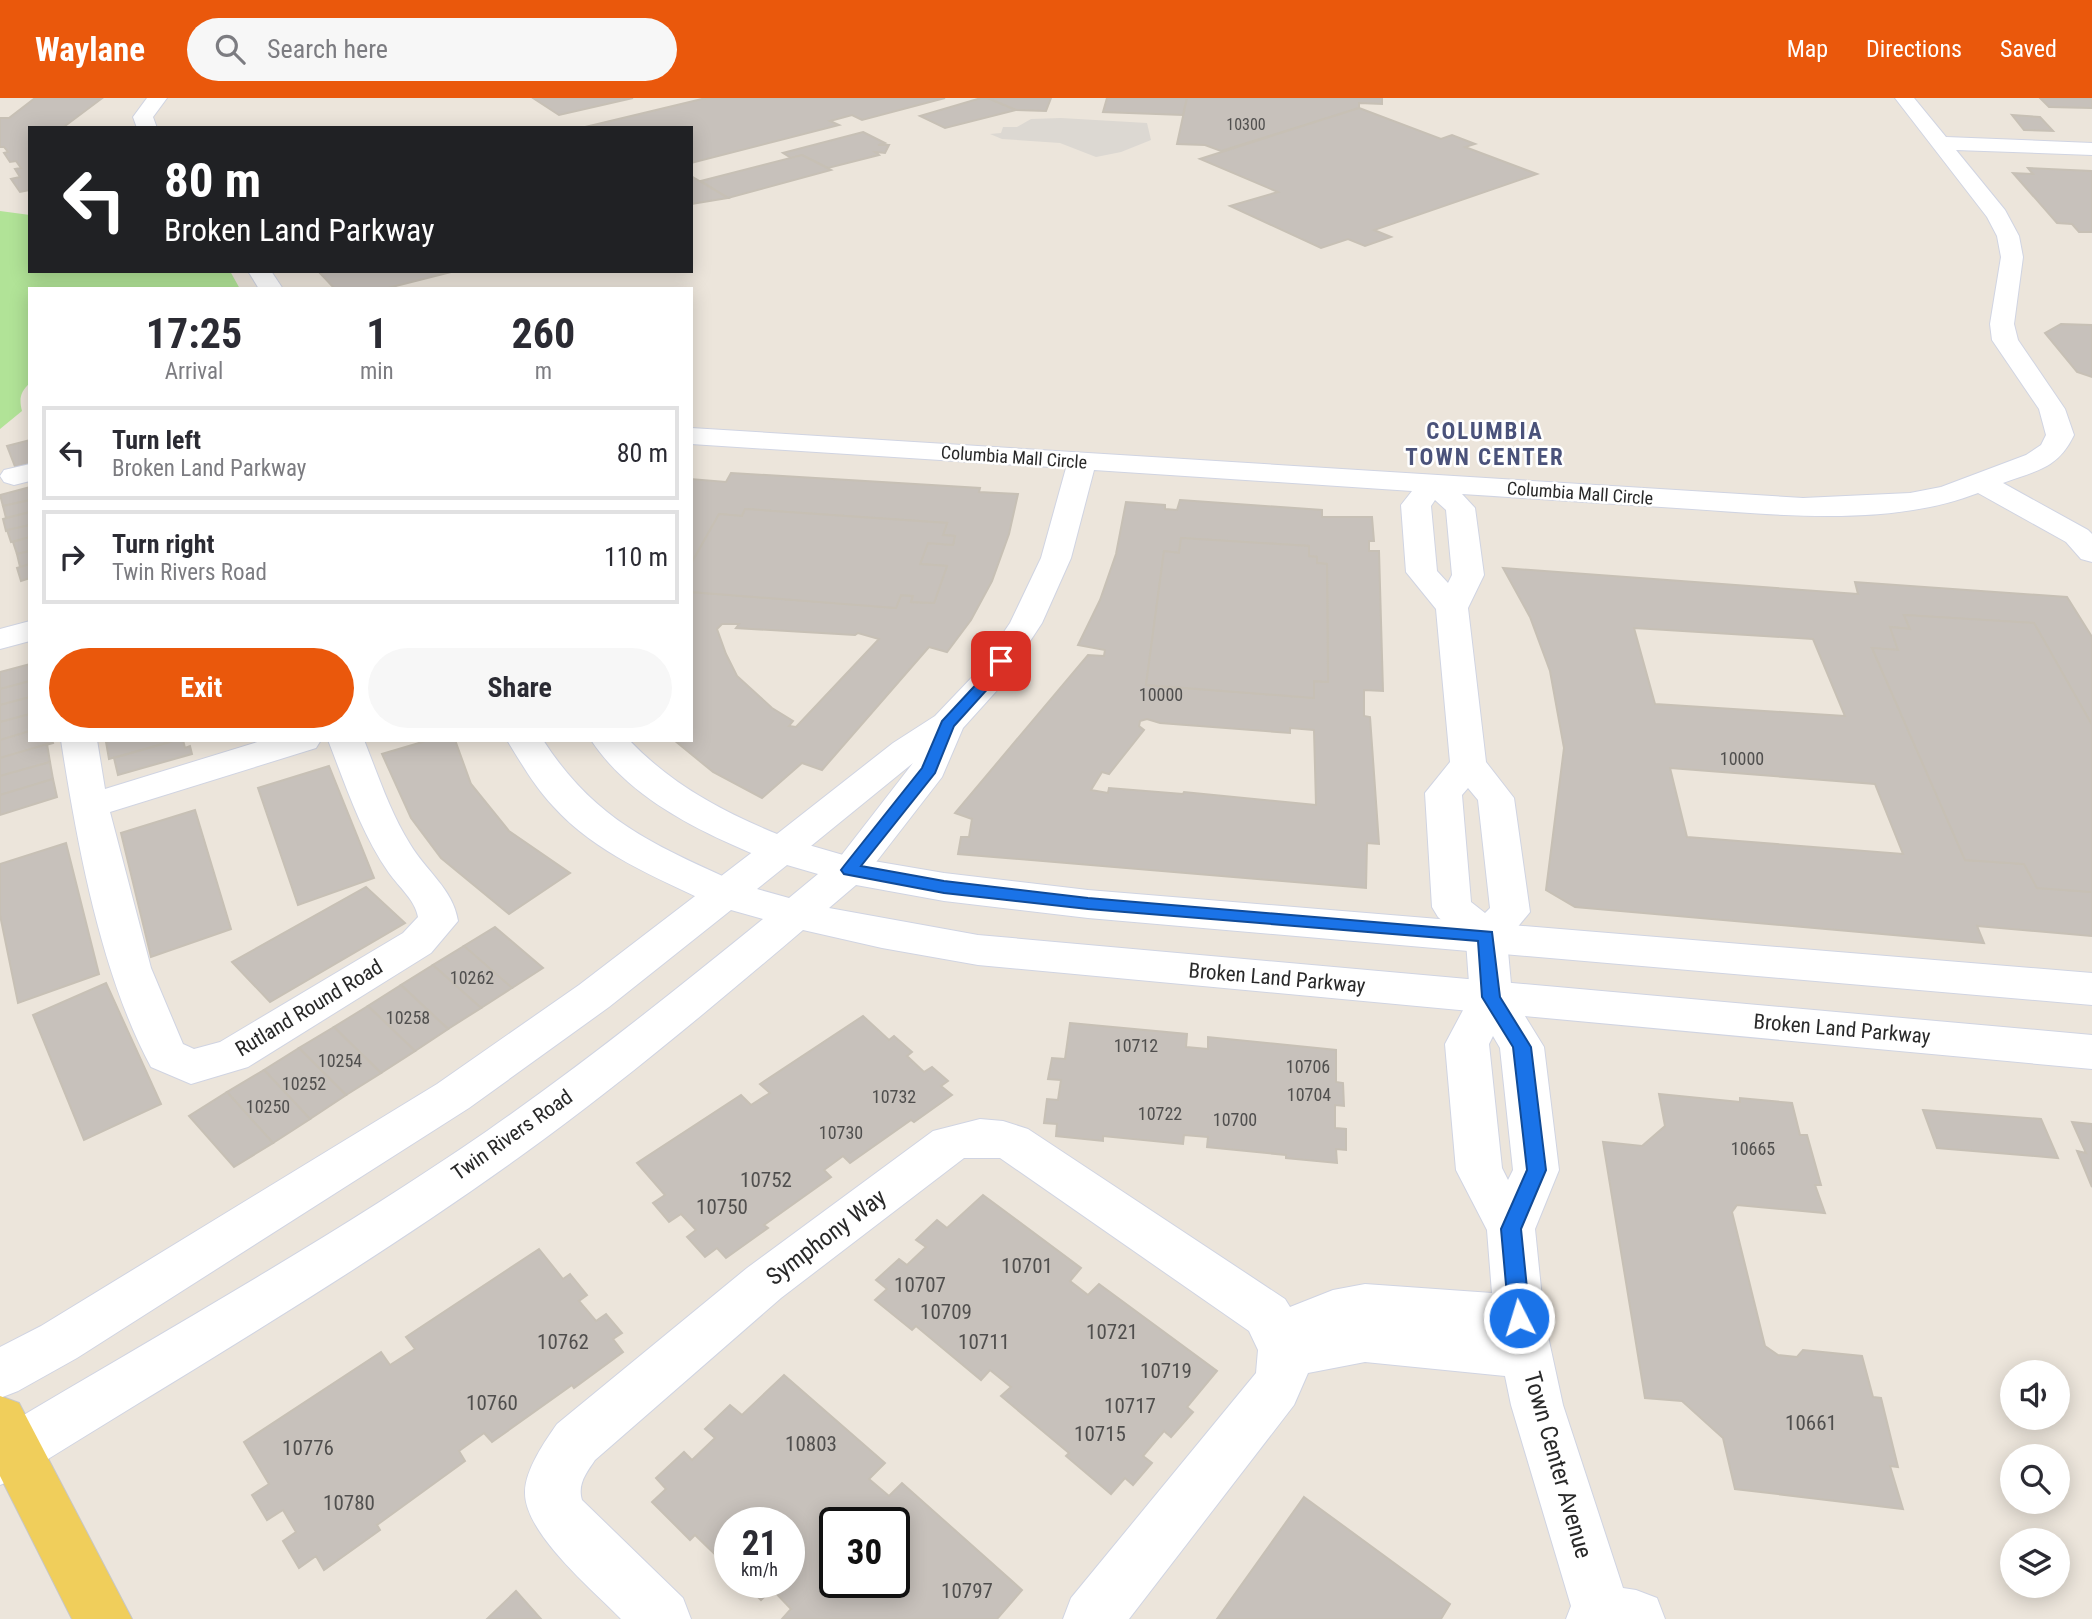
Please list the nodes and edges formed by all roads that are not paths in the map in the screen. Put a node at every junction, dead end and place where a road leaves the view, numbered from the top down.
1 (158, 98) edge
2 (1904, 98) edge
3 (146, 126) edge
4 (1940, 143) junction
5 (2092, 149) edge
6 (693, 436) edge
7 (1082, 461) junction
8 (1434, 483) junction
9 (1981, 483) junction
10 (2092, 554) edge
11 (1452, 608) junction
12 (28, 632) edge
13 (0, 639) edge
14 (947, 724) junction
15 (79, 742) edge
16 (290, 742) edge
17 (347, 742) edge
18 (526, 742) edge
19 (611, 742) edge
20 (229, 751) edge
21 (1468, 764) junction
22 (90, 806) junction
23 (781, 850) junction
24 (849, 870) junction
25 (726, 894) junction
26 (796, 916) junction
27 (1486, 936) junction
28 (2092, 989) edge
29 (1491, 997) junction
30 (2092, 1052) edge
31 (1521, 1323) junction
32 (1283, 1344) junction
33 (0, 1374) edge
34 (5, 1444) edge
35 (1611, 1618) edge
36 (103, 1619) edge
37 (662, 1619) edge
38 (1092, 1619) edge

1 - 3 street
2 - 4 street, Columbia Mall Circle
4 - 5 street
4 - 9 street, Columbia Mall Circle
6 - 7 street, Columbia Mall Circle
7 - 8 street, Columbia Mall Circle
7 - 14 street, Twin Rivers Road
8 - 9 street, Columbia Mall Circle
8 - 11 street
8 - 11 street
9 - 10 street
11 - 21 street
12 - 13 street
14 - 23 street, Twin Rivers Road
14 - 24 street, Twin Rivers Road
15 - 22 street, Rutland Round Road
16 - 20 street
17 - 22 street, Rutland Round Road
18 - 25 street, Broken Land Parkway
19 - 23 street
20 - 22 street
21 - 27 street
21 - 27 street
23 - 24 street
23 - 25 street, Twin Rivers Road
24 - 26 street, Twin Rivers Road
24 - 27 street
25 - 26 street, Broken Land Parkway
25 - 33 street, Twin Rivers Road
26 - 29 street, Broken Land Parkway
26 - 34 street, Twin Rivers Road
27 - 28 street
27 - 29 street
29 - 30 street, Broken Land Parkway
29 - 31 street, Town Center Avenue
31 - 32 street
31 - 32 street
31 - 35 street, Town Center Avenue
32 - 37 street, Symphony Way
32 - 38 street
34 - 36 main road

